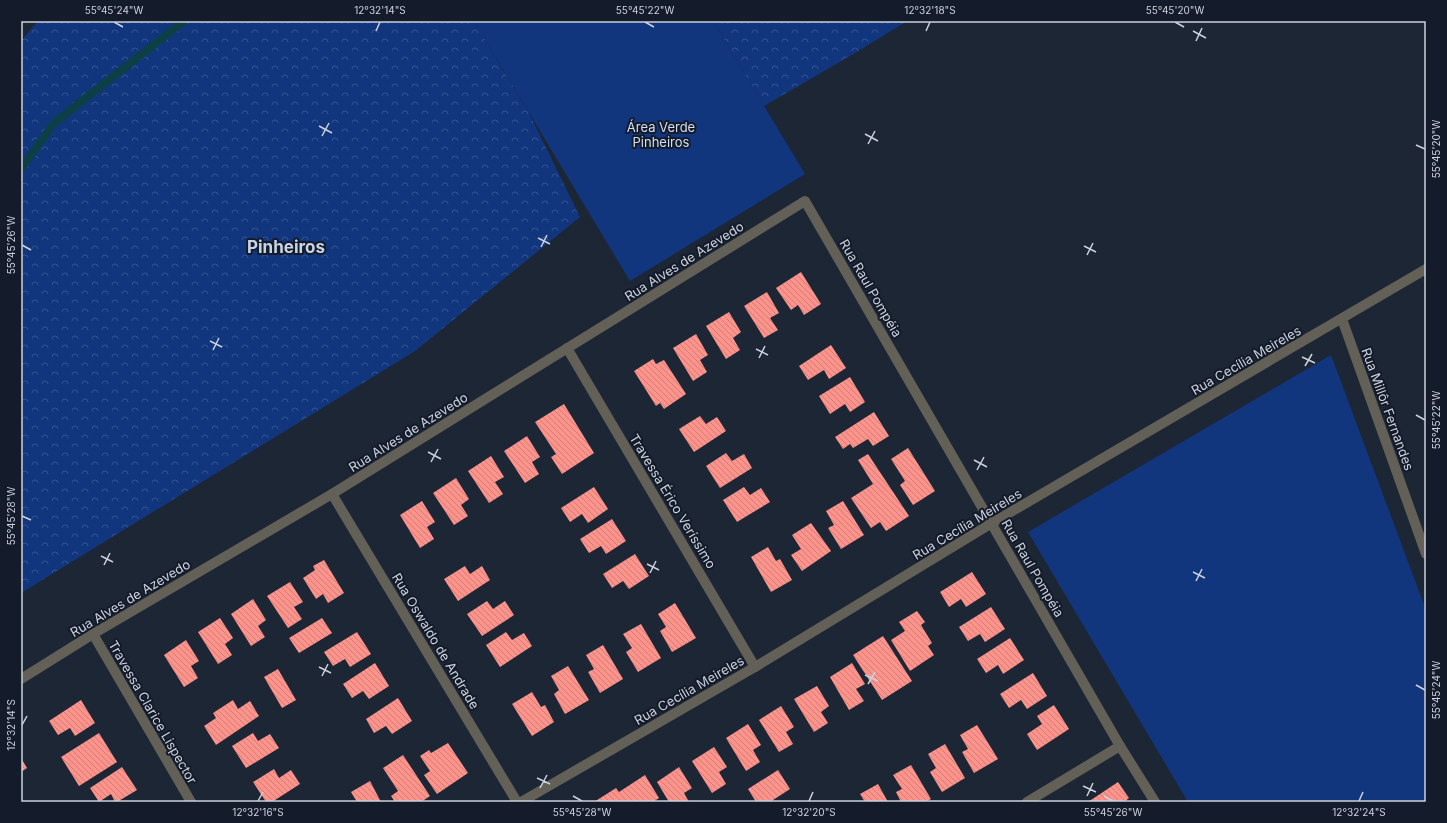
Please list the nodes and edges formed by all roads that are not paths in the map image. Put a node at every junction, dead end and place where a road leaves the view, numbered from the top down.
1 (805, 201) joint
2 (1426, 269) edge
3 (1342, 319) junction
4 (567, 348) junction
5 (332, 494) junction
6 (992, 523) junction
7 (1426, 554) edge
8 (94, 634) junction
9 (755, 666) junction
10 (21, 679) edge
11 (1120, 746) junction
12 (191, 802) edge
13 (517, 802) edge
14 (521, 802) edge
15 (1027, 802) edge
16 (1155, 802) edge

1 - 4 street, Rua Alves de Azevedo
1 - 6 street, Rua Raul Pompéia
2 - 3 street, Rua Cecília Meireles
3 - 6 street, Rua Cecília Meireles
3 - 7 street, Rua Millôr Fernandes
4 - 5 street, Rua Alves de Azevedo
4 - 9 street, Travessa Érico Veríssimo
5 - 8 street, Rua Alves de Azevedo
5 - 13 street, Rua Oswaldo de Andrade
6 - 9 street, Rua Cecília Meireles
6 - 11 street, Rua Raul Pompéia
8 - 10 street, Rua Alves de Azevedo
8 - 12 street, Travessa Clarice Lispector
9 - 14 street, Rua Cecília Meireles
11 - 15 street
11 - 16 street, Rua Raul Pompéia

